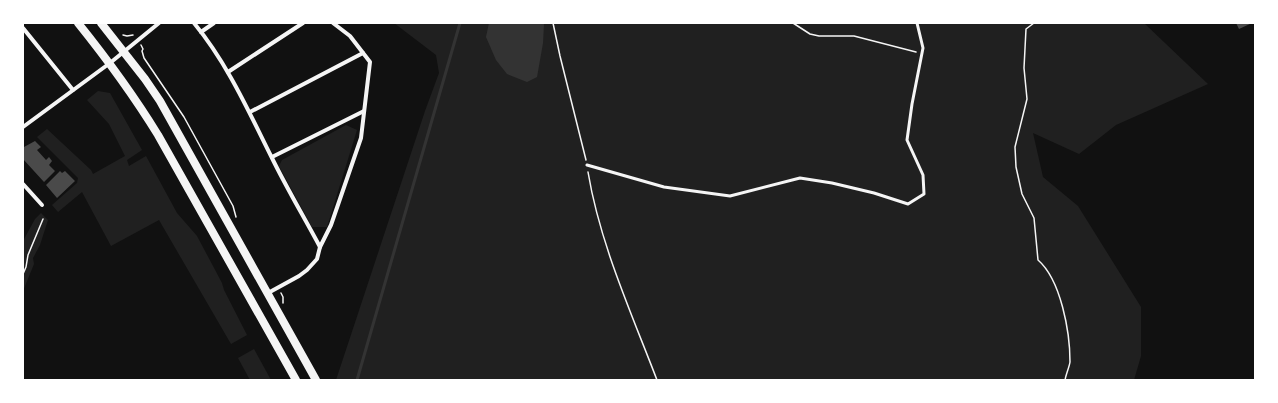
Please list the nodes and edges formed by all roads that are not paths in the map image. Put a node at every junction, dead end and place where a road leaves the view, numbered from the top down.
1 (78, 23) edge
2 (101, 23) edge
3 (159, 23) edge
4 (194, 23) edge
5 (214, 23) edge
6 (303, 23) edge
7 (333, 23) edge
8 (917, 23) edge
9 (23, 28) edge
10 (201, 32) junction
11 (124, 52) junction
12 (363, 53) junction
13 (110, 64) junction
14 (228, 72) junction
15 (73, 90) junction
16 (364, 111) junction
17 (250, 112) junction
18 (24, 124) edge
19 (272, 157) junction
20 (587, 165) road end
21 (23, 184) edge
22 (42, 205) dead end
23 (320, 248) junction
24 (268, 293) junction
25 (296, 380) edge
26 (316, 380) edge

1 - 13 main road
2 - 11 main road
3 - 11 street
4 - 10 street
5 - 10 street
6 - 14 street
7 - 12 street
8 - 20 lane
9 - 15 street
10 - 14 street
11 - 13 street
11 - 24 main road
12 - 16 street
12 - 17 street
13 - 15 street
13 - 25 main road
14 - 17 street
15 - 18 street
16 - 19 street
16 - 23 street
17 - 19 street
19 - 23 street
21 - 22 street
23 - 24 street
24 - 26 main road

